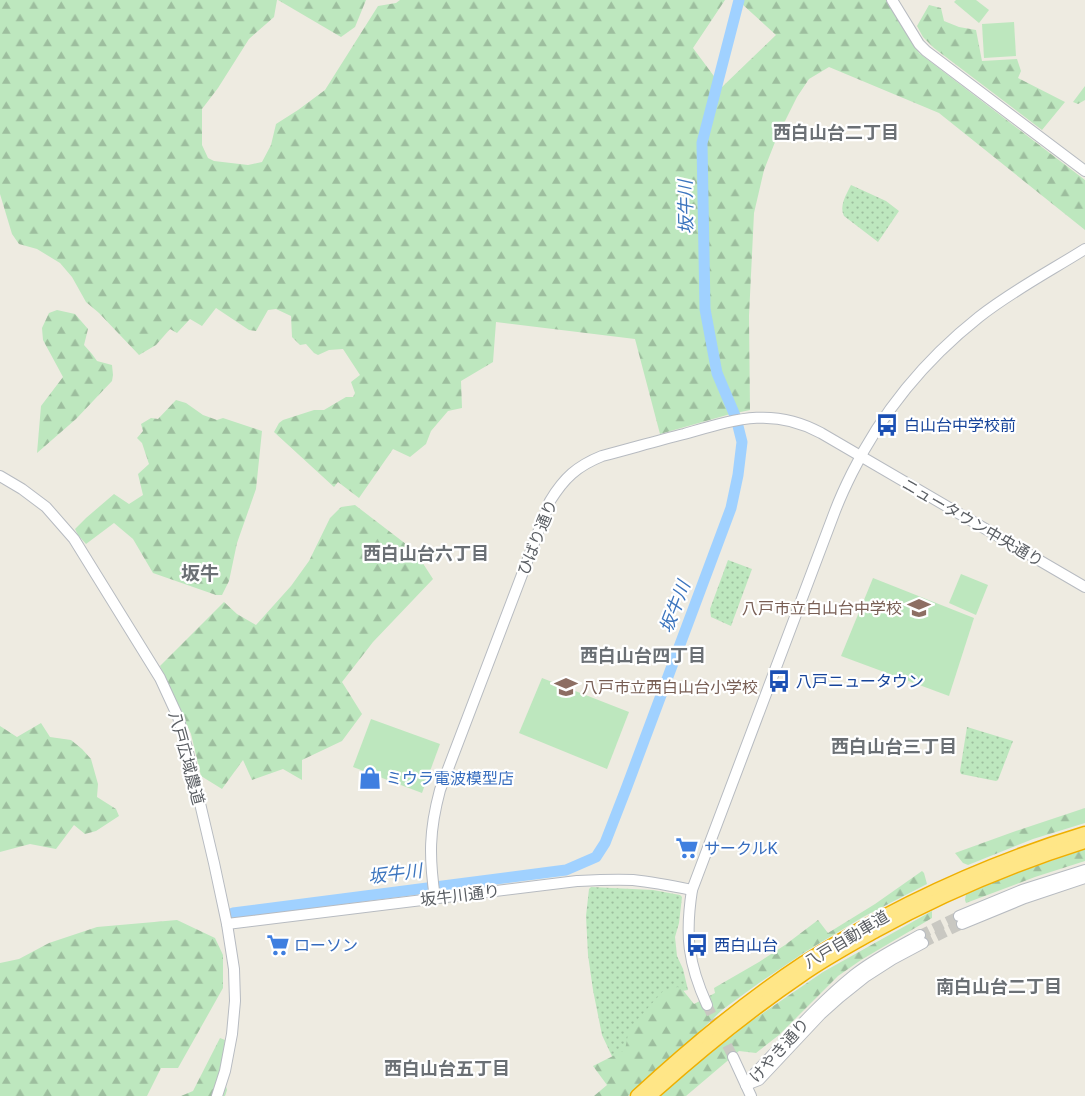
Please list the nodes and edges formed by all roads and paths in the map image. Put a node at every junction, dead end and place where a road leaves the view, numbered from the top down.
1 (892, 0) edge
2 (1085, 171) edge
3 (1085, 249) edge
4 (861, 456) junction
5 (0, 476) edge
6 (1085, 587) edge
7 (1085, 832) edge
8 (1085, 842) edge
9 (1085, 870) edge
10 (1085, 878) edge
11 (692, 890) junction
12 (435, 896) junction
13 (227, 924) junction
14 (921, 939) tunnel mouth
15 (707, 1005) tunnel mouth
16 (733, 1058) tunnel mouth
17 (746, 1085) junction
18 (218, 1096) edge
19 (637, 1096) edge
20 (650, 1096) edge
21 (752, 1096) edge

1 - 2 street
3 - 4 street
4 - 6 street, ニュータウン中央通り
4 - 11 street
4 - 12 street, ひばり通り
5 - 13 street, 八戸広域農道
7 - 19 highway, 八戸自動車道
8 - 20 highway, 八戸自動車道
9 - 10 street
11 - 12 street, 坂牛川通り
11 - 15 street
12 - 13 street, 坂牛川通り
13 - 18 street, 八戸広域農道
14 - 17 street, けやき通り
16 - 17 street
17 - 21 street

